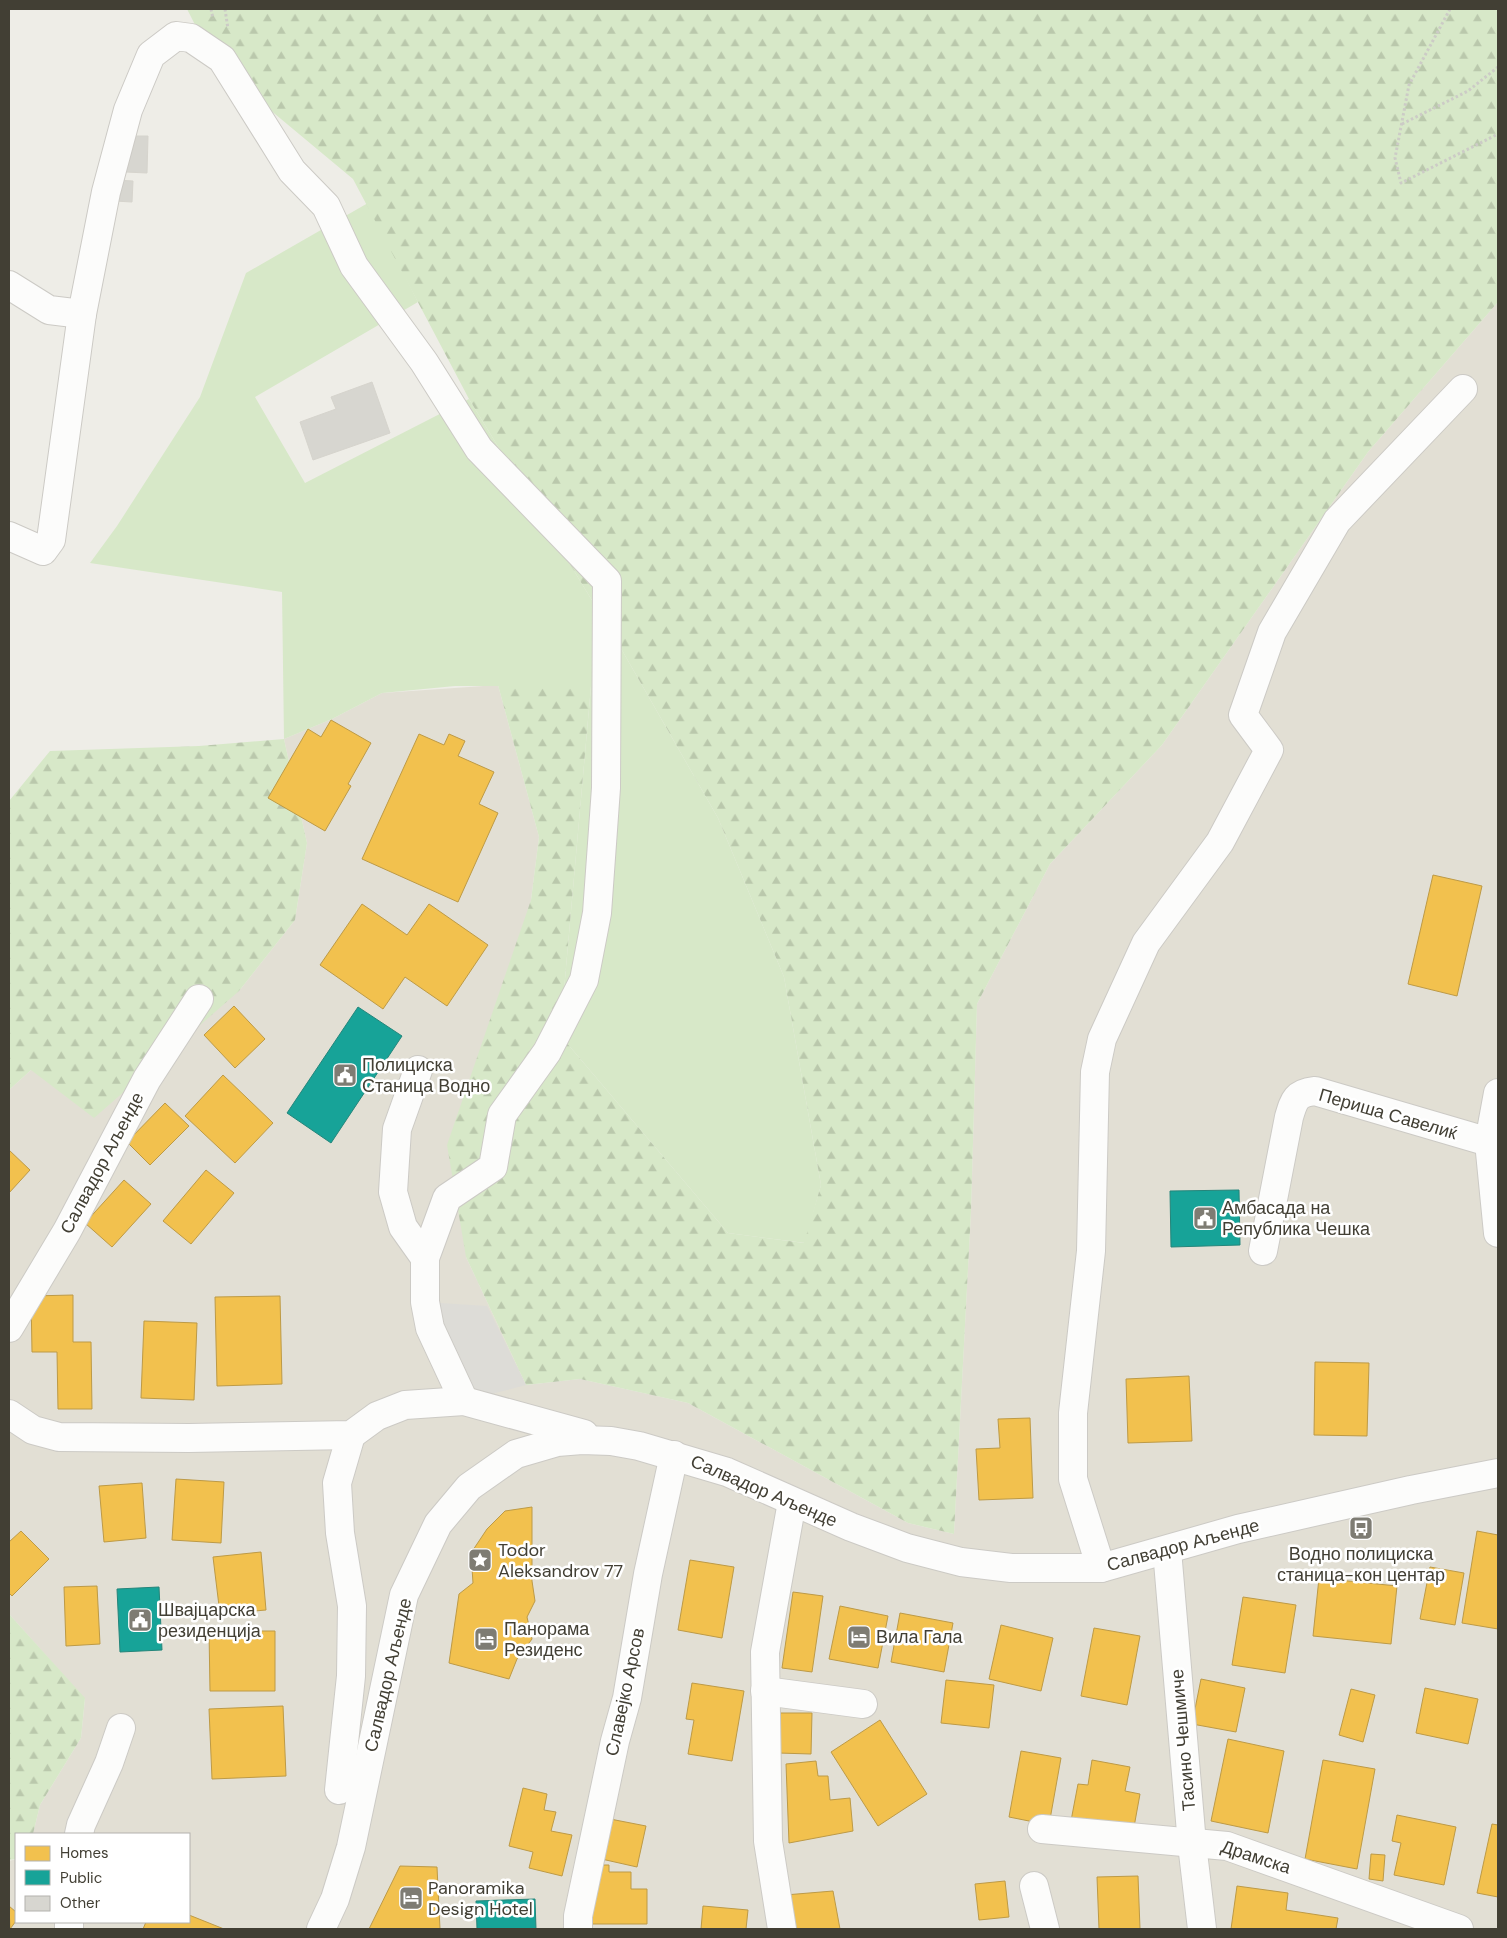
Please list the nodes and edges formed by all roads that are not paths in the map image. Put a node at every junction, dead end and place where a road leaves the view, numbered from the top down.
1 (9, 285) edge
2 (82, 314) junction
3 (1464, 389) dead end
4 (9, 536) edge
5 (199, 999) dead end
6 (418, 1070) dead end
7 (1498, 1093) edge
8 (1490, 1142) junction
9 (1498, 1233) edge
10 (1264, 1252) dead end
11 (425, 1258) junction
12 (9, 1328) edge
13 (464, 1401) junction
14 (9, 1414) edge
15 (351, 1435) junction
16 (611, 1441) junction
17 (674, 1455) junction
18 (1498, 1473) edge
19 (792, 1502) junction
20 (1167, 1550) junction
21 (1101, 1568) junction
22 (765, 1691) junction
23 (863, 1704) dead end
24 (121, 1728) dead end
25 (339, 1790) dead end
26 (1042, 1829) dead end
27 (79, 1833) edge
28 (1192, 1844) junction
29 (1034, 1886) dead end
30 (321, 1929) edge
31 (578, 1929) edge
32 (782, 1929) edge
33 (1045, 1929) edge
34 (1202, 1929) edge
35 (1459, 1929) edge

1 - 2 street
2 - 4 street
2 - 11 street
3 - 21 street
5 - 12 street, Салвадор Аљенде
6 - 11 street
7 - 8 street
8 - 9 street
8 - 10 street, Периша Савелиќ
11 - 13 street
13 - 15 street
13 - 16 street
14 - 15 street
15 - 25 street, Салвадор Аљенде
16 - 17 street, Салвадор Аљенде
16 - 30 street, Салвадор Аљенде
17 - 19 street, Салвадор Аљенде
17 - 31 street, Славејко Арсов
18 - 20 street, Салвадор Аљенде
19 - 21 street, Салвадор Аљенде
19 - 22 street
20 - 21 street, Салвадор Аљенде
20 - 28 street, Тасино Чешмиче
22 - 23 street
22 - 32 street
24 - 27 street
26 - 28 street, Драмска
28 - 34 street, Тасино Чешмиче
28 - 35 street, Драмска
29 - 33 street

